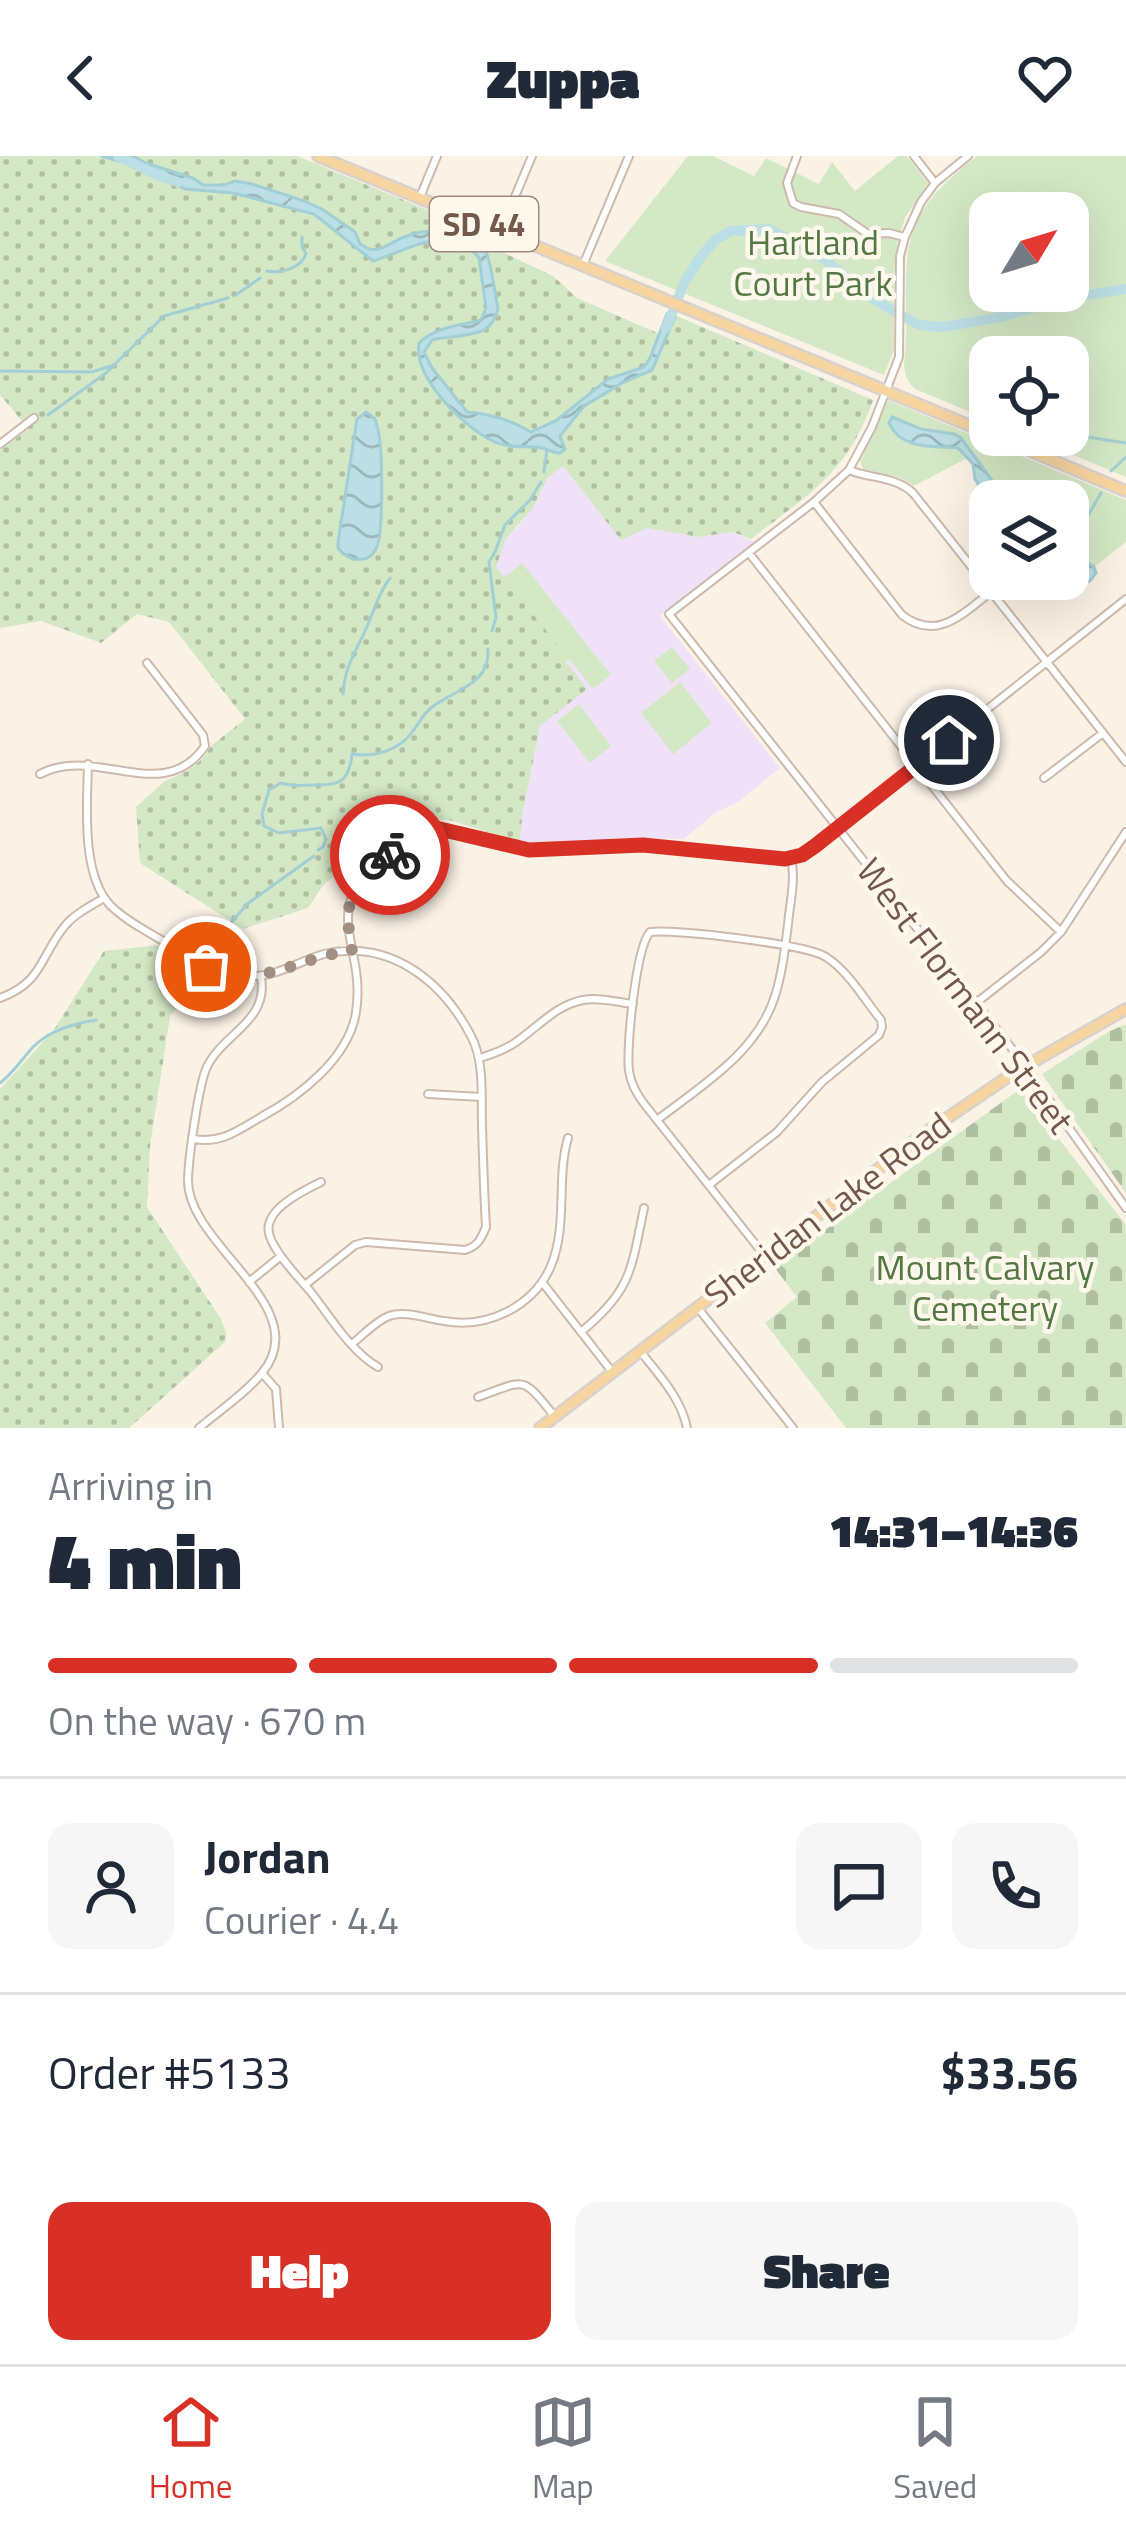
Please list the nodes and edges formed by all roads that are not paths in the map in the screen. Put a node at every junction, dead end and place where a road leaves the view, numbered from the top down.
1 (317, 156) edge
2 (436, 156) edge
3 (532, 156) edge
4 (629, 156) edge
5 (797, 156) edge
6 (914, 156) edge
7 (968, 156) edge
8 (337, 160) edge
9 (935, 183) junction
10 (419, 198) junction
11 (501, 231) junction
12 (904, 237) junction
13 (583, 265) junction
14 (886, 391) junction
15 (34, 418) dead end
16 (969, 426) edge
17 (0, 444) edge
18 (1042, 456) edge
19 (849, 470) junction
20 (1126, 491) edge
21 (814, 502) junction
22 (748, 553) junction
23 (969, 564) edge
24 (1126, 599) edge
25 (980, 600) edge
26 (997, 600) edge
27 (147, 663) dead end
28 (1047, 663) junction
29 (1103, 733) junction
30 (1126, 762) edge
31 (88, 764) junction
32 (917, 766) junction
33 (40, 774) dead end
34 (1044, 778) dead end
35 (838, 828) junction
36 (1126, 832) edge
37 (791, 858) junction
38 (104, 898) junction
39 (1060, 932) junction
40 (785, 945) junction
41 (352, 951) junction
42 (261, 976) junction
43 (0, 998) edge
44 (976, 1003) junction
45 (633, 1004) junction
46 (1126, 1009) edge
47 (478, 1058) junction
48 (1025, 1066) junction
49 (428, 1094) dead end
50 (481, 1097) junction
51 (657, 1120) junction
52 (568, 1138) dead end
53 (194, 1139) junction
54 (321, 1182) dead end
55 (709, 1185) junction
56 (644, 1208) dead end
57 (1126, 1208) edge
58 (281, 1256) junction
59 (764, 1256) junction
60 (249, 1282) junction
61 (542, 1282) junction
62 (305, 1285) junction
63 (698, 1307) junction
64 (581, 1331) junction
65 (352, 1343) junction
66 (640, 1351) junction
67 (378, 1367) dead end
68 (613, 1372) junction
69 (262, 1373) junction
70 (478, 1397) dead end
71 (555, 1417) junction
72 (199, 1428) edge
73 (279, 1428) edge
74 (540, 1428) edge
75 (687, 1428) edge
76 (793, 1428) edge

1 - 8 main road, SD 44
2 - 10 street
3 - 11 street
4 - 13 street
5 - 12 street
6 - 9 street
7 - 9 street
8 - 10 main road, SD 44
9 - 12 street
10 - 11 main road, SD 44
11 - 13 main road, SD 44
12 - 14 street
13 - 14 main road, SD 44
14 - 16 main road, SD 44
14 - 19 street
15 - 17 street
18 - 20 main road, SD 44
19 - 21 street
19 - 23 street
21 - 22 street
21 - 25 street
22 - 32 street
22 - 35 street, West Flormann Street
24 - 28 street
26 - 28 street
27 - 31 street
28 - 29 street
28 - 32 street
29 - 30 street
29 - 34 street
31 - 33 street
31 - 38 street
32 - 35 street
32 - 39 street
35 - 37 street
35 - 44 street, West Flormann Street
36 - 39 street
37 - 40 street
37 - 41 street
38 - 42 street
38 - 43 street
39 - 44 street
40 - 45 street
40 - 51 street
40 - 55 street
41 - 42 street
41 - 47 street
41 - 53 street
42 - 53 street
44 - 48 street, West Flormann Street
45 - 47 street
45 - 51 street
46 - 48 main road, Sheridan Lake Road
47 - 50 street
48 - 57 street, West Flormann Street
48 - 59 main road, Sheridan Lake Road
49 - 50 street
50 - 62 street
51 - 55 street
52 - 61 street
53 - 60 street
54 - 58 street
55 - 59 street
56 - 64 street
58 - 60 street
58 - 62 street
59 - 63 main road, Sheridan Lake Road
60 - 69 street
61 - 64 street
61 - 65 street
62 - 65 street
63 - 66 main road, Sheridan Lake Road
63 - 76 street
64 - 68 street
65 - 67 street
66 - 68 main road, Sheridan Lake Road
66 - 75 street
68 - 71 main road, Sheridan Lake Road
69 - 72 street
69 - 73 street
70 - 71 street
71 - 74 main road, Sheridan Lake Road

